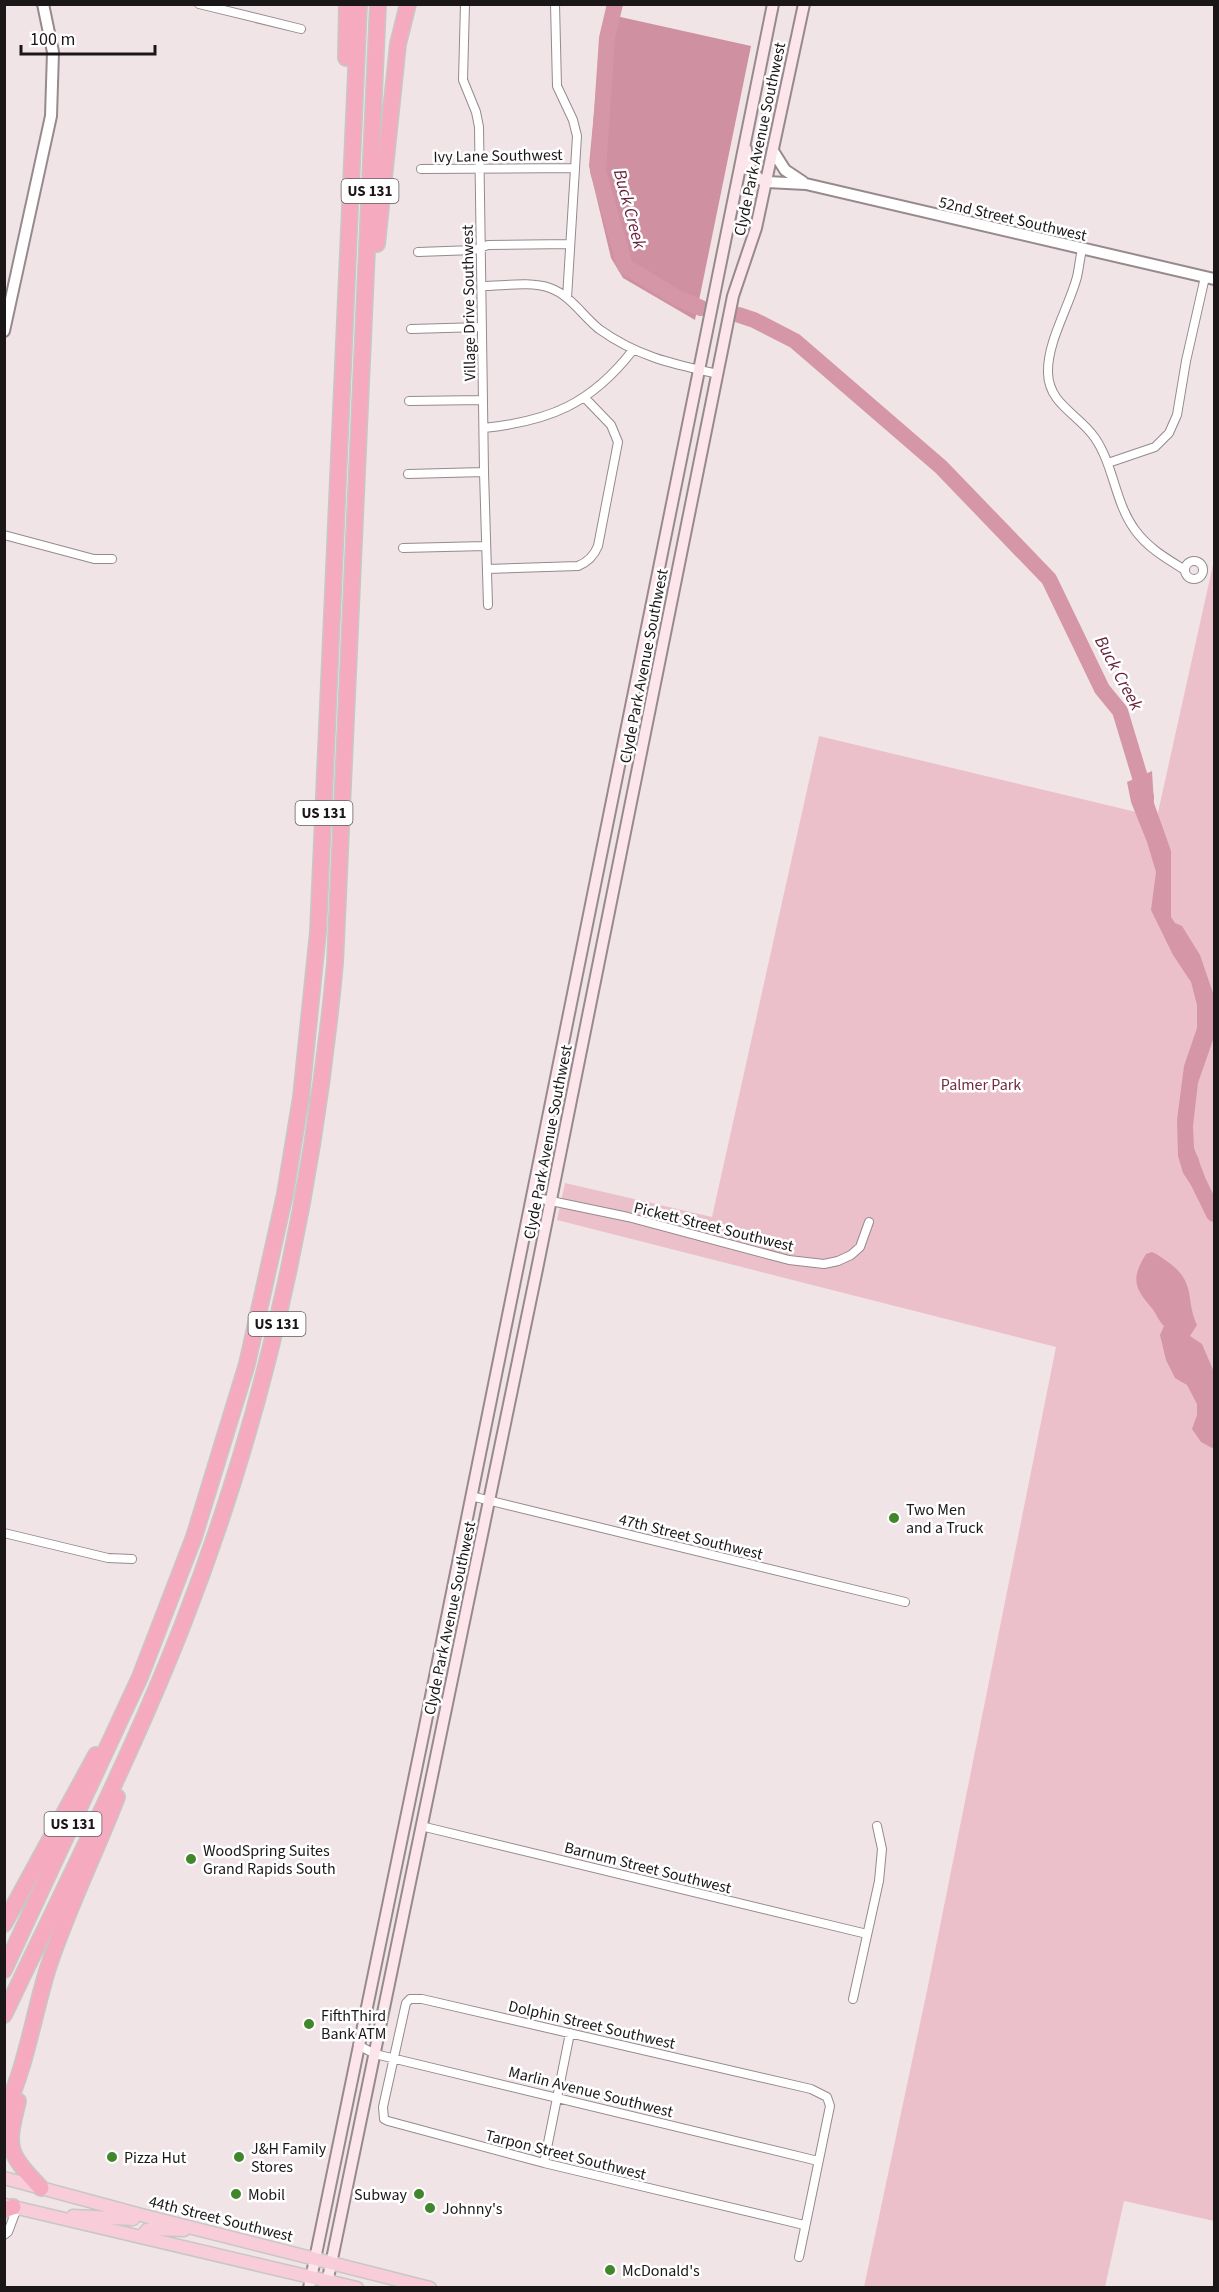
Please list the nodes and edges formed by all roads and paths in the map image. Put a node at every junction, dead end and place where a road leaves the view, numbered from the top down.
1 (43, 4) edge
2 (199, 4) edge
3 (347, 4) edge
4 (359, 4) edge
5 (378, 4) edge
6 (408, 4) edge
7 (465, 4) edge
8 (555, 4) edge
9 (774, 4) edge
10 (804, 4) edge
11 (301, 29) dead end
12 (745, 140) junction
13 (773, 151) junction
14 (575, 168) junction
15 (421, 169) dead end
16 (480, 169) junction
17 (767, 182) junction
18 (806, 184) junction
19 (570, 244) junction
20 (348, 246) junction
21 (480, 248) junction
22 (1082, 249) junction
23 (417, 252) dead end
24 (1210, 278) edge
25 (482, 286) junction
26 (567, 298) junction
27 (482, 327) junction
28 (411, 329) dead end
29 (4, 330) edge
30 (633, 350) junction
31 (699, 370) junction
32 (718, 374) junction
33 (363, 378) junction
34 (585, 398) junction
35 (483, 400) junction
36 (409, 401) dead end
37 (484, 428) junction
38 (1108, 464) junction
39 (484, 472) junction
40 (408, 474) dead end
41 (4, 535) edge
42 (486, 546) junction
43 (403, 548) dead end
44 (112, 559) dead end
45 (487, 569) junction
46 (1185, 570) dead end
47 (488, 605) dead end
48 (648, 628) junction
49 (665, 632) junction
50 (599, 866) junction
51 (617, 869) junction
52 (550, 1108) junction
53 (569, 1112) junction
54 (532, 1197) junction
55 (550, 1201) junction
56 (869, 1222) dead end
57 (471, 1496) junction
58 (489, 1500) junction
59 (4, 1533) edge
60 (132, 1559) dead end
61 (905, 1602) dead end
62 (182, 1627) junction
63 (436, 1665) junction
64 (140, 1677) junction
65 (447, 1708) junction
66 (421, 1826) junction
67 (877, 1826) dead end
68 (4, 1924) edge
69 (867, 1934) junction
70 (4, 1970) edge
71 (853, 1999) dead end
72 (4, 2015) edge
73 (570, 2033) junction
74 (358, 2045) junction
75 (27, 2050) junction
76 (375, 2054) junction
77 (393, 2058) junction
78 (556, 2097) junction
79 (4, 2114) edge
80 (818, 2161) junction
81 (544, 2163) junction
82 (4, 2178) edge
83 (41, 2188) junction
84 (10, 2208) edge
85 (145, 2216) junction
86 (63, 2219) junction
87 (804, 2225) junction
88 (197, 2228) junction
89 (4, 2235) edge
90 (141, 2237) junction
91 (799, 2257) dead end
92 (314, 2258) junction
93 (331, 2262) junction
94 (310, 2282) edge
95 (327, 2284) edge
96 (357, 2288) edge
97 (430, 2288) edge

1 - 29 street
2 - 11 street
3 - 20 highway
4 - 20 highway, US 131
5 - 33 highway, US 131
6 - 33 highway
7 - 16 street, Village Drive Southwest
8 - 14 street
9 - 12 main road, Clyde Park Avenue Southwest
10 - 13 main road, Clyde Park Avenue Southwest
12 - 17 main road
12 - 31 main road, Clyde Park Avenue Southwest
13 - 17 main road, Clyde Park Avenue Southwest
13 - 18 street, 52nd Street Southwest
14 - 16 street, Ivy Lane Southwest
14 - 19 street
15 - 16 street, Ivy Lane Southwest
16 - 21 street, Village Drive Southwest
17 - 18 street, 52nd Street Southwest
17 - 32 main road, Clyde Park Avenue Southwest
18 - 22 street, 52nd Street Southwest
19 - 21 street
19 - 26 street
20 - 64 highway, US 131
21 - 23 street
21 - 25 street, Village Drive Southwest
22 - 24 street, 52nd Street Southwest
22 - 38 street
24 - 38 street
25 - 26 street
25 - 27 street, Village Drive Southwest
26 - 30 street
27 - 28 street
27 - 35 street, Village Drive Southwest
30 - 31 street
30 - 34 street
31 - 32 street
31 - 48 main road, Clyde Park Avenue Southwest
32 - 49 main road, Clyde Park Avenue Southwest
33 - 62 highway, US 131
34 - 37 street
34 - 45 street
35 - 36 street
35 - 37 street, Village Drive Southwest
37 - 39 street, Village Drive Southwest
38 - 46 street
39 - 40 street
39 - 42 street, Village Drive Southwest
41 - 44 street
42 - 43 street
42 - 45 street, Village Drive Southwest
45 - 47 street, Village Drive Southwest
48 - 49 main road
48 - 50 main road, Clyde Park Avenue Southwest
49 - 51 main road, Clyde Park Avenue Southwest
50 - 51 main road
50 - 52 main road, Clyde Park Avenue Southwest
51 - 53 main road, Clyde Park Avenue Southwest
52 - 53 main road
52 - 54 main road, Clyde Park Avenue Southwest
53 - 55 main road, Clyde Park Avenue Southwest
54 - 55 street, Pickett Street Southwest
54 - 57 main road, Clyde Park Avenue Southwest
55 - 56 street, Pickett Street Southwest
55 - 58 main road, Clyde Park Avenue Southwest
57 - 58 street, 47th Street Southwest
57 - 63 main road, Clyde Park Avenue Southwest
58 - 61 street, 47th Street Southwest
58 - 65 main road, Clyde Park Avenue Southwest
59 - 60 street
62 - 72 highway, US 131
62 - 75 highway
63 - 65 main road
63 - 74 main road, Clyde Park Avenue Southwest
64 - 68 highway
64 - 70 highway, US 131
65 - 66 main road, Clyde Park Avenue Southwest
66 - 69 street, Barnum Street Southwest
66 - 76 main road, Clyde Park Avenue Southwest
67 - 69 street
69 - 71 street
73 - 77 street, Dolphin Street Southwest
73 - 78 street
73 - 80 street, Dolphin Street Southwest
74 - 76 street, Marlin Avenue Southwest
74 - 92 main road, Clyde Park Avenue Southwest
75 - 79 highway
75 - 83 highway
76 - 77 street, Marlin Avenue Southwest
76 - 93 main road, Clyde Park Avenue Southwest
77 - 78 street, Marlin Avenue Southwest
77 - 81 street, Tarpon Street Southwest
78 - 80 street, Marlin Avenue Southwest
78 - 81 street
80 - 87 street
81 - 87 street, Tarpon Street Southwest
82 - 83 main road, 44th Street Southwest
83 - 85 main road, 44th Street Southwest
84 - 86 main road
84 - 89 street
85 - 86 main road
85 - 88 main road, 44th Street Southwest
86 - 90 main road
87 - 91 street
88 - 90 main road
88 - 92 main road, 44th Street Southwest
90 - 94 main road
92 - 93 main road, 44th Street Southwest
92 - 94 main road, Clyde Park Avenue Southwest
93 - 95 main road, Clyde Park Avenue Southwest
93 - 97 main road, 44th Street Southwest
94 - 95 main road
95 - 96 main road

